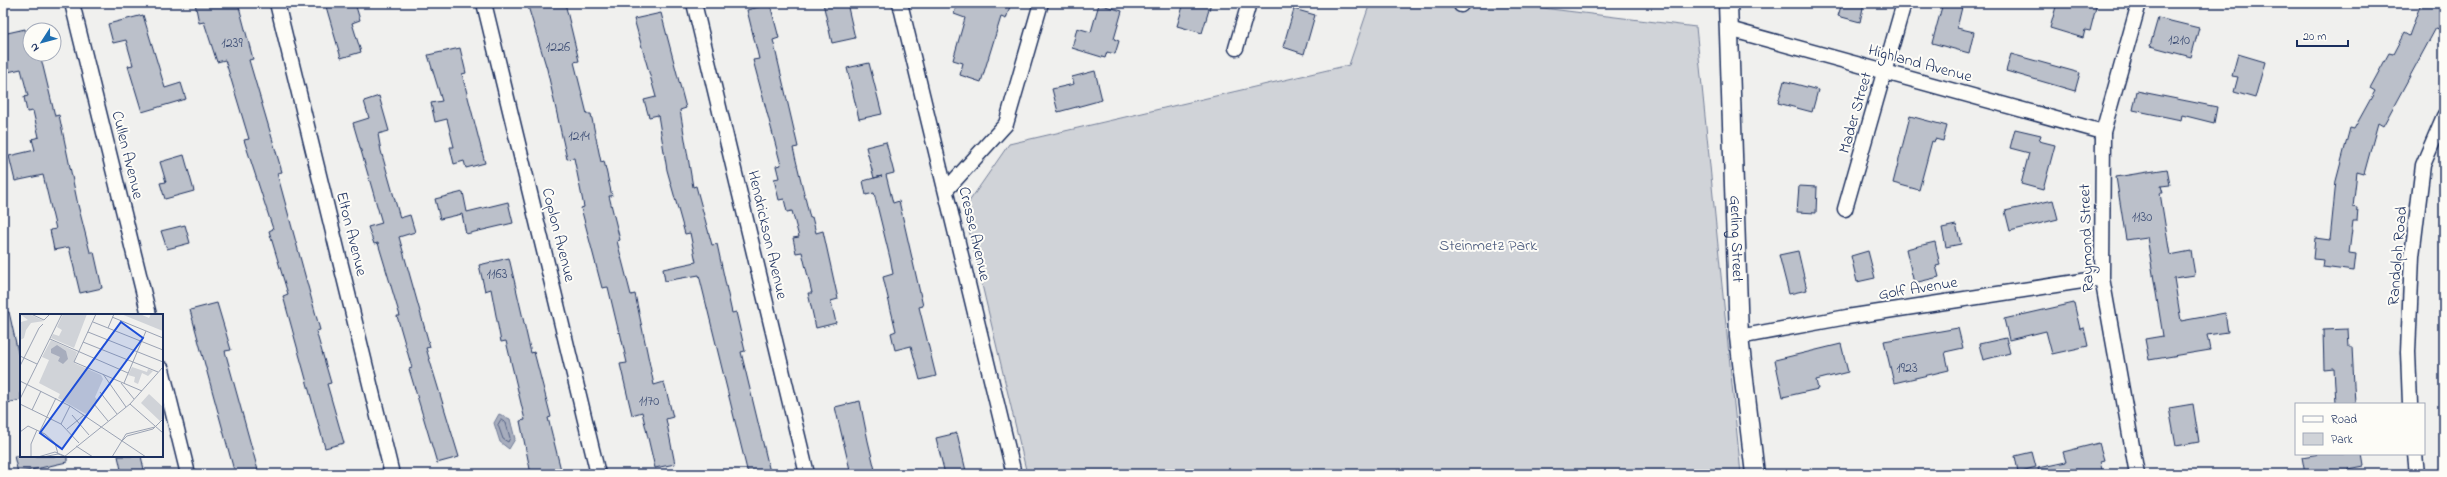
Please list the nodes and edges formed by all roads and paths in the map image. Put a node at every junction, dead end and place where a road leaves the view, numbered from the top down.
1 (72, 3) edge
2 (277, 3) edge
3 (484, 3) edge
4 (694, 3) edge
5 (900, 3) edge
6 (1041, 3) edge
7 (1248, 3) edge
8 (1728, 3) edge
9 (1904, 3) edge
10 (2139, 3) edge
11 (1729, 29) junction
12 (1236, 48) dead end
13 (1885, 73) junction
14 (2444, 116) edge
15 (2103, 132) junction
16 (946, 190) junction
17 (1845, 209) dead end
18 (2102, 278) junction
19 (149, 314) edge
20 (1739, 337) junction
21 (163, 373) edge
22 (2410, 403) edge
23 (2415, 455) edge
24 (188, 474) edge
25 (392, 474) edge
26 (598, 474) edge
27 (807, 474) edge
28 (1014, 474) edge
29 (1755, 474) edge
30 (2138, 474) edge
31 (2417, 474) edge

1 - 19 street, Cullen Avenue
2 - 25 street, Elton Avenue
3 - 26 street, Coplon Avenue
4 - 27 street, Hendrickson Avenue
5 - 16 street, Cresse Avenue
6 - 16 street
7 - 12 street
8 - 11 street, Gerling Street
9 - 13 street, Mader Street
10 - 15 street, Raymond Street
11 - 13 street, Highland Avenue
11 - 20 street, Gerling Street
13 - 15 street, Highland Avenue
13 - 17 street, Mader Street
14 - 22 street, Randolph Road
15 - 18 street, Raymond Street
16 - 28 street, Cresse Avenue
18 - 20 street, Golf Avenue
18 - 30 street, Raymond Street
20 - 29 street, Gerling Street
21 - 24 street
23 - 31 street

